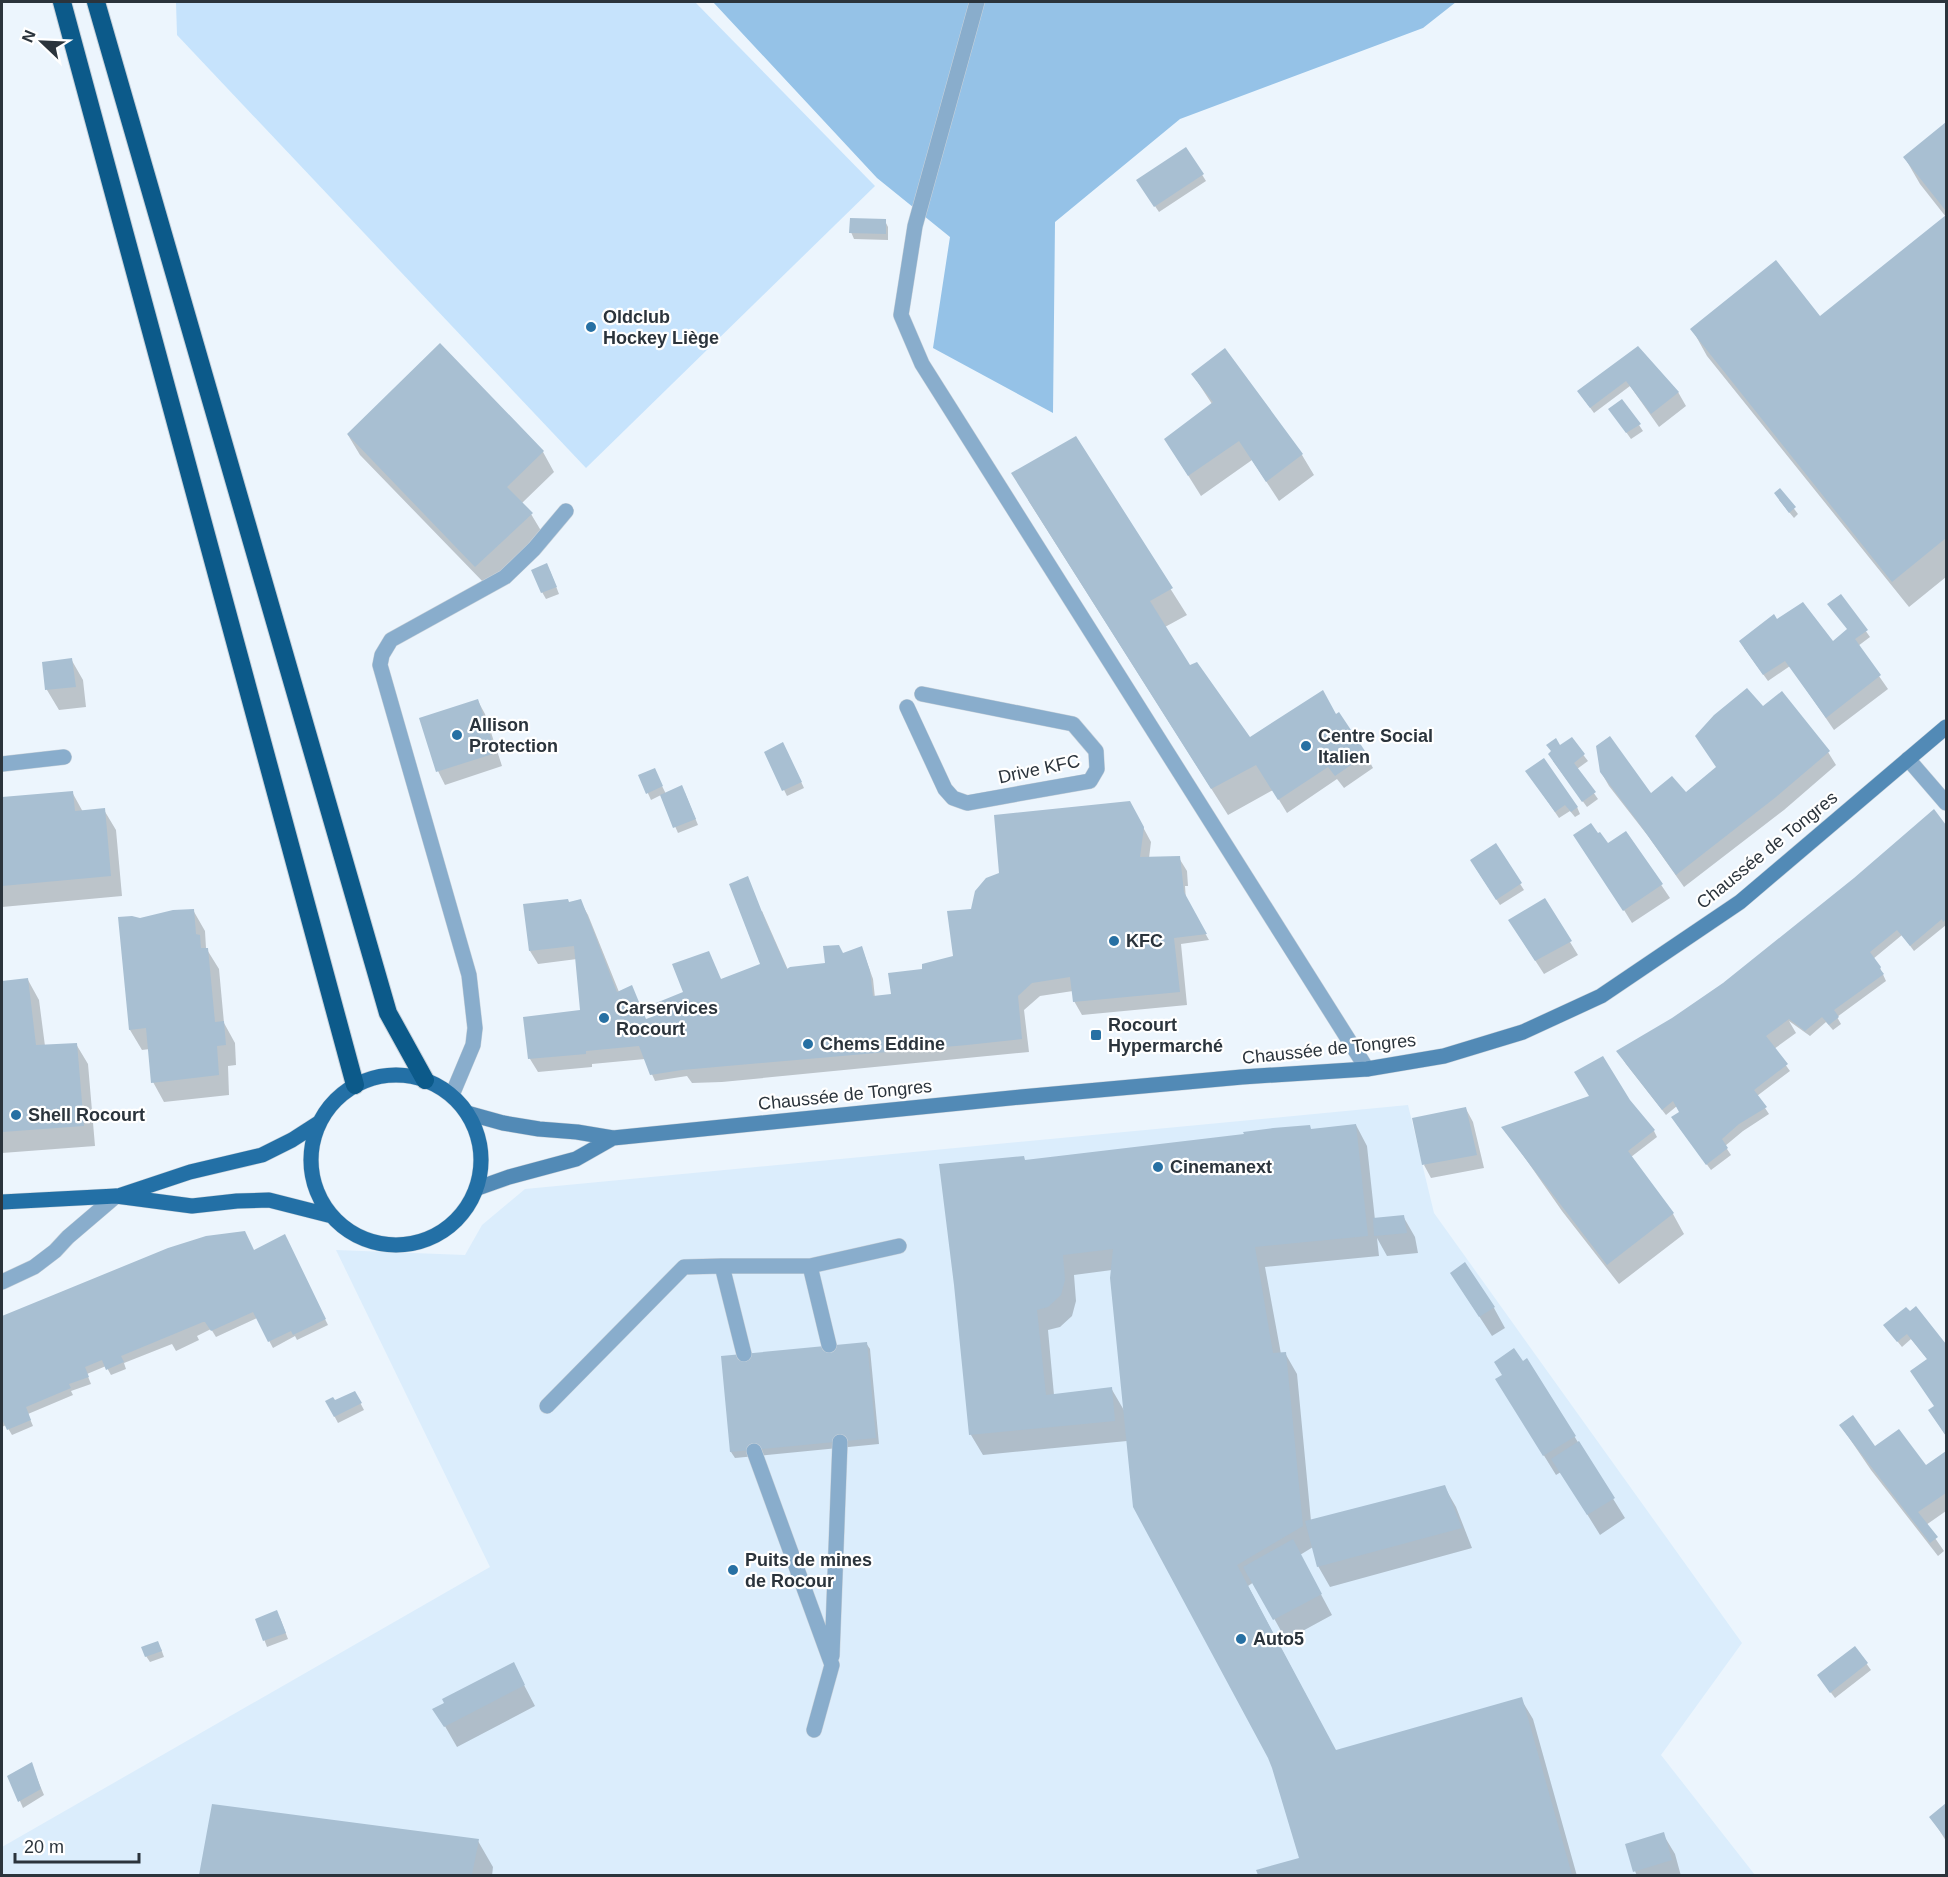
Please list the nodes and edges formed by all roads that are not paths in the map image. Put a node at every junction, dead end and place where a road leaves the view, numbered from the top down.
1 (62, 2) edge
2 (96, 2) edge
3 (976, 2) edge
4 (566, 511) dead end
5 (922, 694) dead end
6 (907, 707) dead end
7 (1947, 727) edge
8 (64, 757) dead end
9 (1908, 759) junction
10 (2, 764) edge
11 (1947, 803) edge
12 (1367, 1069) junction
13 (425, 1080) junction
14 (355, 1085) junction
15 (452, 1095) junction
16 (467, 1113) junction
17 (320, 1122) junction
18 (613, 1138) junction
19 (477, 1188) junction
20 (116, 1196) junction
21 (2, 1202) edge
22 (332, 1216) junction
23 (899, 1246) dead end
24 (722, 1266) junction
25 (810, 1266) junction
26 (2, 1282) edge
27 (830, 1345) dead end
28 (744, 1354) dead end
29 (547, 1406) dead end
30 (840, 1442) dead end
31 (754, 1451) dead end
32 (832, 1665) junction
33 (814, 1730) dead end

1 - 14 highway
2 - 13 highway
3 - 12 street
4 - 15 street
5 - 6 street, Drive KFC
7 - 9 main road, Chaussée de Tongres
8 - 10 street
9 - 11 street
9 - 12 main road, Chaussée de Tongres
12 - 18 main road, Chaussée de Tongres
13 - 14 main road
13 - 15 main road
14 - 17 main road
15 - 16 main road
16 - 18 main road, Chaussée de Tongres
16 - 19 main road
17 - 20 main road
17 - 22 main road
18 - 19 main road, Chaussée de Tongres
19 - 22 main road
20 - 21 main road
20 - 22 main road
20 - 26 street
23 - 25 street
24 - 25 street
24 - 28 street
24 - 29 street
25 - 27 street
30 - 32 street
31 - 32 street
32 - 33 street

